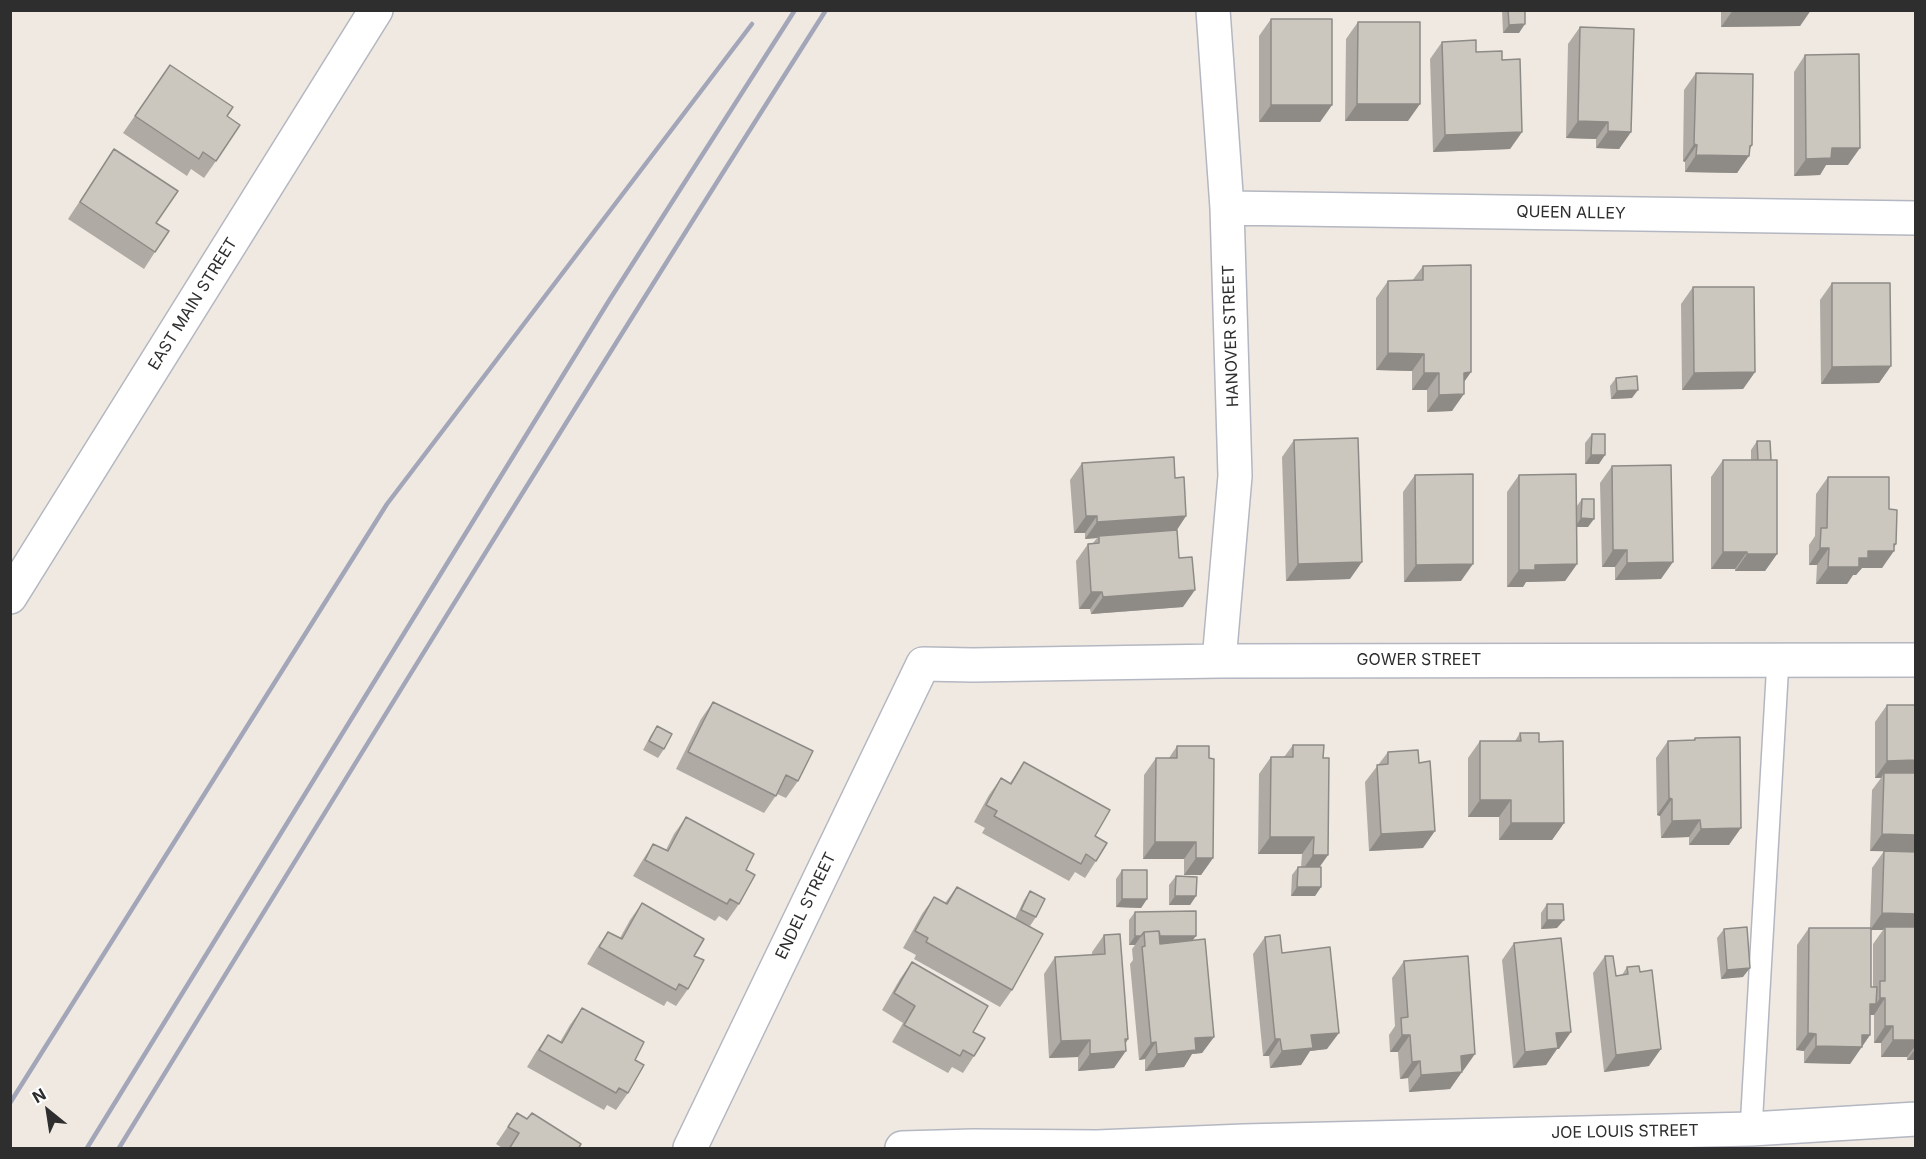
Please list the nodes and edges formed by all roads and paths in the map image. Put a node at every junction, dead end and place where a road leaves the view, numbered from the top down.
1 (376, 10) edge
2 (1213, 10) edge
3 (1227, 208) junction
4 (1916, 218) edge
5 (10, 597) edge
6 (1778, 660) junction
7 (1916, 660) edge
8 (1219, 661) junction
9 (923, 664) joint
10 (1916, 1119) edge
11 (1751, 1129) junction
12 (690, 1149) edge
13 (902, 1149) edge

1 - 5 street, EAST MAIN STREET
2 - 3 street, HANOVER STREET
3 - 4 street, QUEEN ALLEY
3 - 8 street, HANOVER STREET
6 - 7 street, GOWER STREET
6 - 8 street, GOWER STREET
6 - 11 lane
8 - 9 street, GOWER STREET
9 - 12 street, ENDEL STREET
10 - 11 street, JOE LOUIS STREET
11 - 13 street, JOE LOUIS STREET

